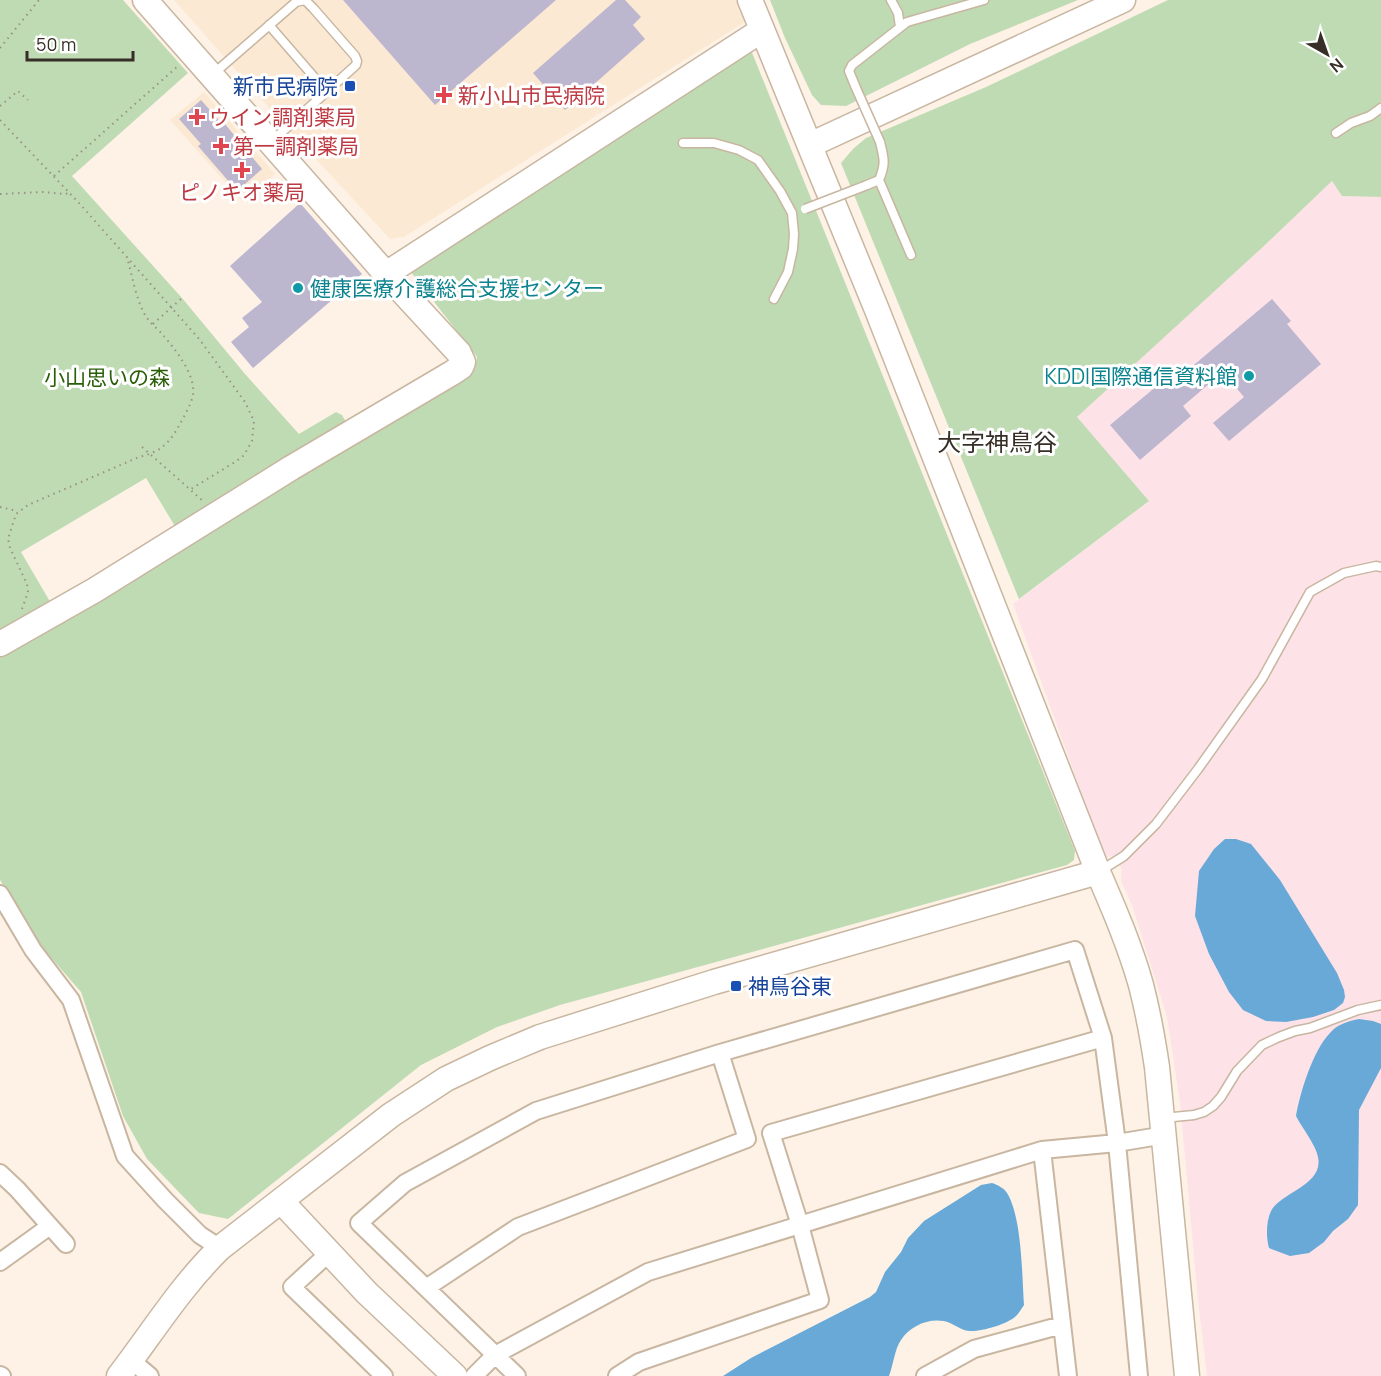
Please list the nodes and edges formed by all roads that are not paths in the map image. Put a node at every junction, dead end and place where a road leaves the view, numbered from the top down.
1 (145, 0) edge
2 (750, 0) edge
3 (891, 0) edge
4 (984, 0) edge
5 (1123, 0) edge
6 (269, 25) junction
7 (900, 27) junction
8 (762, 30) junction
9 (212, 76) junction
10 (327, 92) junction
11 (1381, 108) edge
12 (1336, 134) dead end
13 (271, 142) junction
14 (683, 143) dead end
15 (810, 145) junction
16 (879, 180) junction
17 (792, 213) junction
18 (911, 255) dead end
19 (386, 273) junction
20 (774, 299) dead end
21 (1381, 567) edge
22 (0, 644) edge
23 (1098, 872) junction
24 (0, 894) edge
25 (1381, 1005) edge
26 (1103, 1038) junction
27 (720, 1053) junction
28 (1164, 1126) junction
29 (1117, 1143) junction
30 (1042, 1150) junction
31 (0, 1173) edge
32 (281, 1201) junction
33 (800, 1225) junction
34 (50, 1226) junction
35 (66, 1244) dead end
36 (220, 1248) junction
37 (329, 1253) junction
38 (0, 1262) edge
39 (426, 1288) junction
40 (1062, 1325) junction
41 (495, 1355) junction
42 (125, 1368) edge
43 (150, 1376) edge
44 (384, 1376) edge
45 (455, 1376) edge
46 (474, 1376) edge
47 (517, 1376) edge
48 (616, 1376) edge
49 (925, 1376) edge
50 (1068, 1376) edge
51 (1139, 1376) edge
52 (1187, 1376) edge

1 - 9 street
2 - 8 street
3 - 7 lane
4 - 7 lane
5 - 15 street
6 - 9 lane
6 - 10 lane
6 - 10 lane
7 - 16 lane, bridge
8 - 15 street
8 - 19 street
9 - 13 street
10 - 13 lane
11 - 12 lane
13 - 19 street
14 - 17 lane
15 - 23 street
16 - 17 lane, bridge
16 - 18 lane
17 - 20 lane
19 - 22 street
21 - 23 lane
23 - 28 street
23 - 32 street
24 - 36 street
25 - 28 lane
26 - 27 street
26 - 29 street
26 - 33 street
27 - 39 street
27 - 39 street
28 - 29 street
28 - 52 street
29 - 30 street
29 - 51 street
30 - 33 street
30 - 40 street
31 - 34 street
32 - 36 street
32 - 37 street
33 - 41 street
33 - 48 street
34 - 35 street
34 - 38 street
36 - 42 street
37 - 44 street
37 - 45 street
39 - 41 street
40 - 49 street
40 - 50 street
41 - 46 street
41 - 47 street
42 - 43 street

